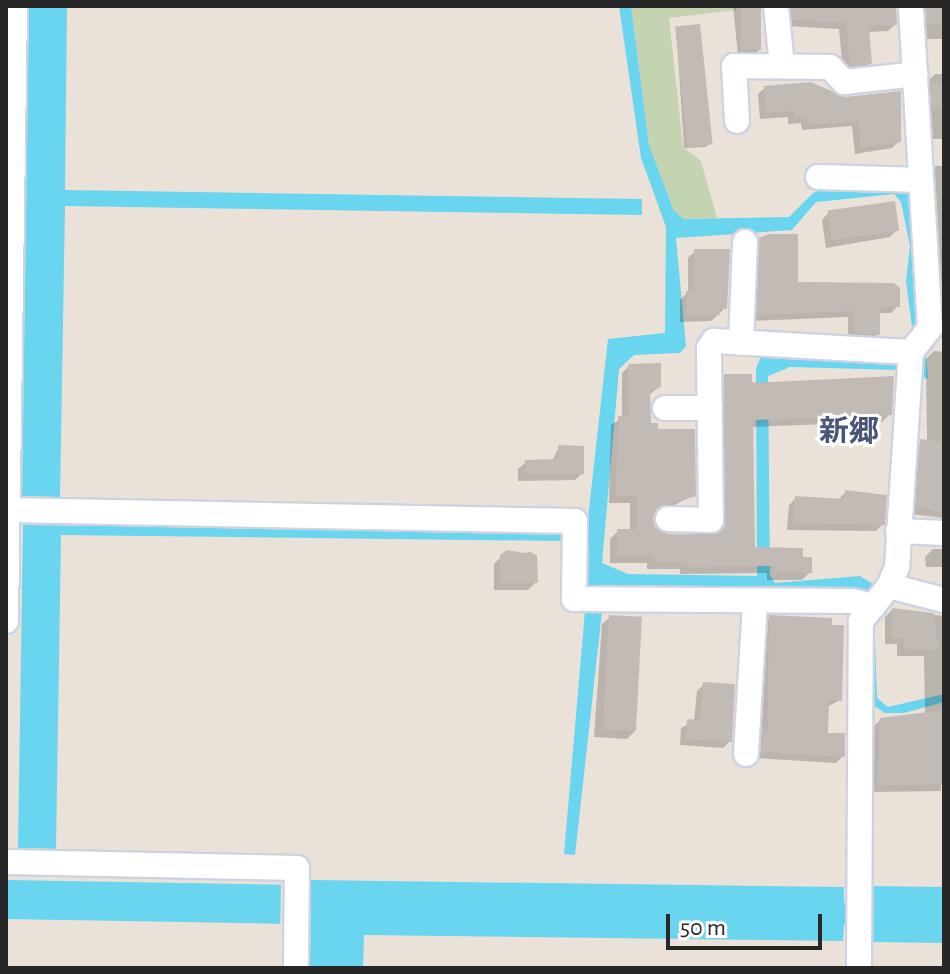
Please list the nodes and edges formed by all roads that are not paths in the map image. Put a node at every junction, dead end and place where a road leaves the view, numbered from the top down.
1 (15, 6) edge
2 (776, 6) edge
3 (911, 6) edge
4 (782, 66) junction
5 (916, 74) junction
6 (737, 121) dead end
7 (818, 177) dead end
8 (8, 180) edge
9 (921, 180) junction
10 (745, 242) dead end
11 (741, 343) junction
12 (921, 346) edge
13 (665, 408) dead end
14 (710, 408) junction
15 (8, 510) junction
16 (668, 519) dead end
17 (898, 531) junction
18 (944, 533) edge
19 (8, 535) edge
20 (944, 600) edge
21 (873, 602) junction
22 (755, 604) junction
23 (6, 621) edge
24 (746, 754) dead end
25 (6, 862) edge
26 (296, 968) edge
27 (859, 968) edge

1 - 8 street
2 - 4 street
3 - 5 street
4 - 5 street
4 - 6 street
5 - 9 street
7 - 9 street
8 - 15 street
9 - 12 street
10 - 11 street
11 - 12 street
11 - 14 street
12 - 17 street
13 - 14 street
14 - 16 street
15 - 19 street
15 - 22 street
17 - 18 street
17 - 21 street
19 - 23 street
20 - 21 street
21 - 22 street
21 - 27 street
22 - 24 street
25 - 26 street

